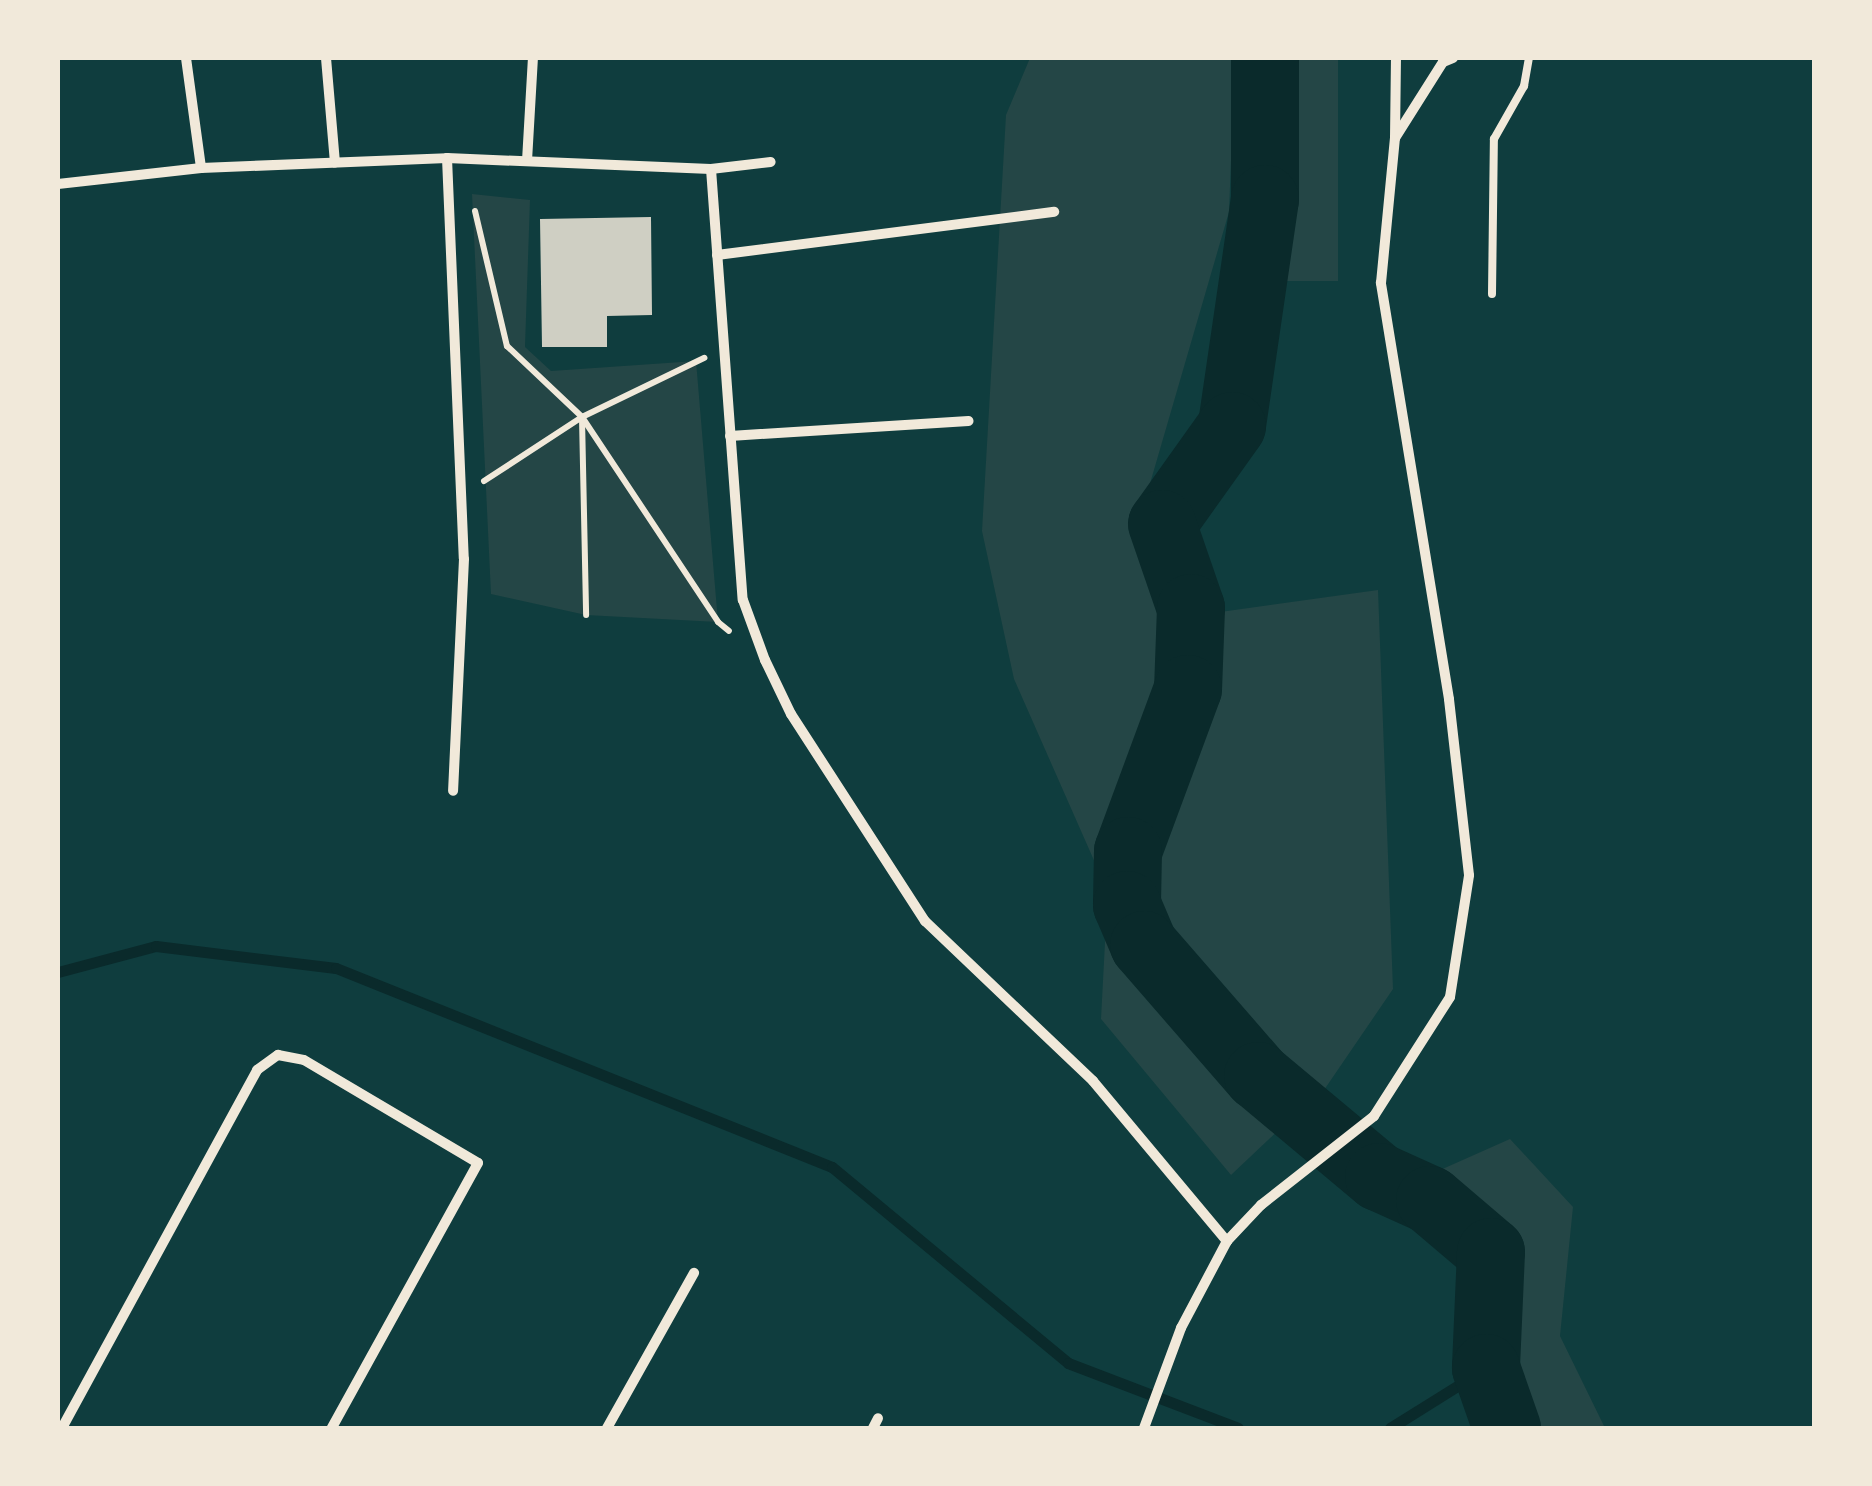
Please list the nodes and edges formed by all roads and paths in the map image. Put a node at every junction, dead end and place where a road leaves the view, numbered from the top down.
1 (186, 58) edge
2 (326, 58) edge
3 (532, 58) edge
4 (1396, 58) edge
5 (1453, 58) edge
6 (1529, 58) edge
7 (1394, 138) junction
8 (447, 158) junction
9 (527, 161) junction
10 (771, 162) dead end
11 (335, 163) junction
12 (201, 168) junction
13 (711, 170) junction
14 (58, 184) edge
15 (472, 194) dead end
16 (1054, 212) dead end
17 (717, 255) junction
18 (1492, 294) dead end
19 (724, 351) junction
20 (582, 417) junction
21 (969, 422) dead end
22 (730, 436) junction
23 (462, 495) junction
24 (586, 615) dead end
25 (764, 660) junction
26 (453, 791) dead end
27 (1227, 1241) junction
28 (694, 1274) dead end
29 (1144, 1426) edge
30 (62, 1428) edge
31 (332, 1428) edge
32 (608, 1428) edge

1 - 12 street
2 - 11 street
3 - 9 street
4 - 7 street
5 - 7 street
6 - 18 lane
7 - 27 street
8 - 9 street
8 - 11 street
8 - 23 street
9 - 13 street
10 - 13 street
11 - 12 street
12 - 14 street
13 - 17 street
15 - 20 path
16 - 17 street
17 - 19 street
19 - 20 path
19 - 22 street
20 - 23 path
20 - 24 path
20 - 25 path
21 - 22 street
22 - 25 street
23 - 26 street
25 - 27 street
27 - 29 street
28 - 32 street
30 - 31 street

